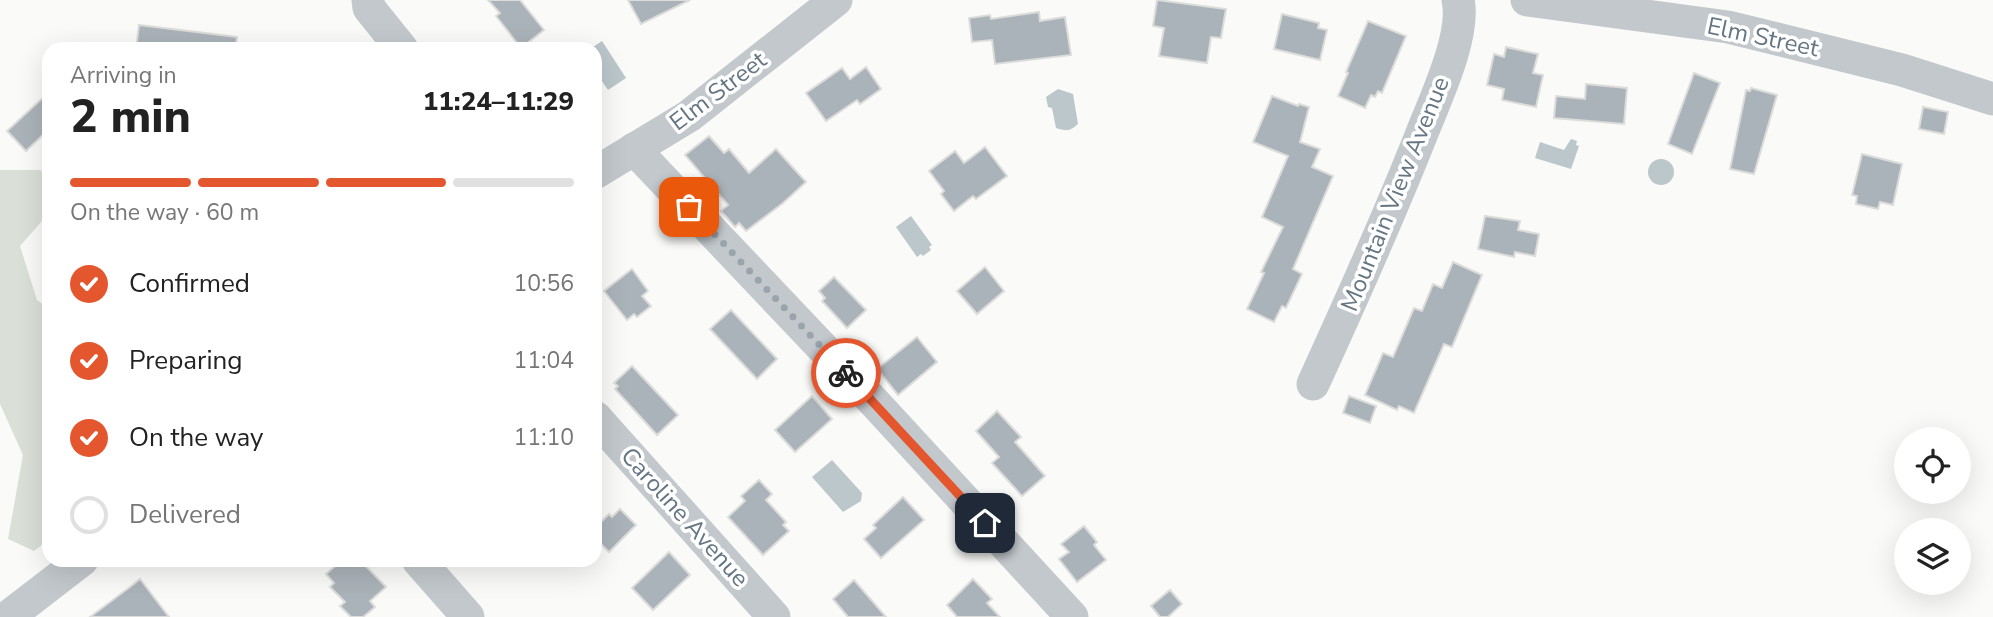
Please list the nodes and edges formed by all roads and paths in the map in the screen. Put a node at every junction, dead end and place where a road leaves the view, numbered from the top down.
1 (368, 0) edge
2 (836, 0) edge
3 (1458, 0) edge
4 (1527, 0) edge
5 (1731, 13) edge
6 (396, 42) edge
7 (1993, 99) edge
8 (635, 149) junction
9 (602, 169) edge
10 (1313, 384) dead end
11 (602, 425) edge
12 (73, 567) edge
13 (424, 567) edge
14 (1069, 616) edge
15 (8, 617) edge
16 (468, 617) edge
17 (774, 617) edge

1 - 6 street
2 - 8 street, Elm Street
3 - 10 street, Mountain View Avenue
4 - 5 street, Elm Street
5 - 7 street, Elm Street
8 - 9 street, Elm Street
8 - 14 street
11 - 17 street, Caroline Avenue
12 - 15 street
13 - 16 street

